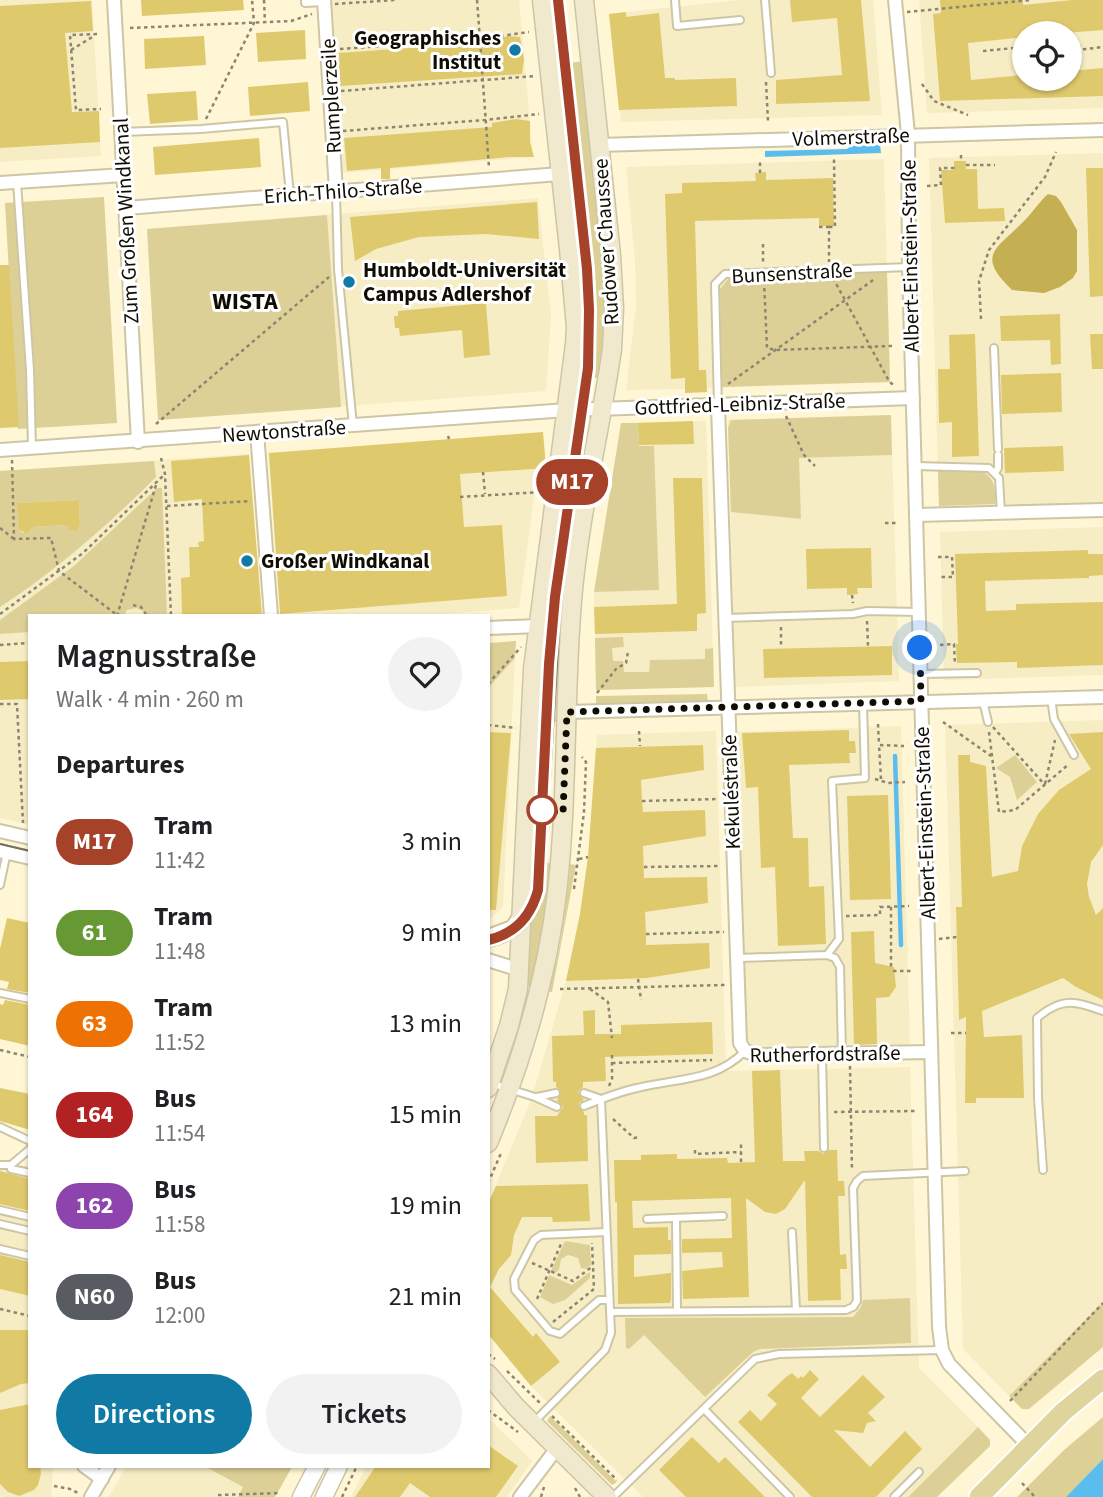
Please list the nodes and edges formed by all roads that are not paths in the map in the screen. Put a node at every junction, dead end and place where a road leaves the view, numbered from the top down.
1 (114, 0) edge
2 (305, 0) edge
3 (542, 0) edge
4 (584, 0) edge
5 (675, 0) edge
6 (765, 0) edge
7 (325, 4) edge
8 (896, 7) edge
9 (740, 20) dead end
10 (771, 73) road end
11 (1103, 130) edge
12 (122, 132) junction
13 (908, 134) junction
14 (599, 145) junction
15 (560, 174) junction
16 (124, 176) junction
17 (18, 182) junction
18 (0, 183) edge
19 (336, 191) junction
20 (290, 195) junction
21 (125, 208) junction
22 (909, 267) junction
23 (994, 348) dead end
24 (913, 398) junction
25 (719, 406) junction
26 (603, 408) junction
27 (567, 410) junction
28 (353, 426) junction
29 (257, 432) junction
30 (138, 442) junction
31 (32, 448) junction
32 (6, 450) edge
33 (916, 466) junction
34 (995, 473) junction
35 (1103, 510) edge
36 (1001, 513) junction
37 (917, 515) junction
38 (920, 611) junction
39 (271, 614) edge
40 (726, 618) junction
41 (538, 626) junction
42 (490, 628) edge
43 (977, 673) dead end
44 (920, 674) junction
45 (1103, 697) edge
46 (1051, 698) junction
47 (982, 699) junction
48 (921, 701) junction
49 (863, 703) junction
50 (728, 708) junction
51 (567, 712) junction
52 (988, 722) road end
53 (1074, 755) road end
54 (0, 831) edge
55 (26, 838) edge
56 (3, 852) edge
57 (28, 858) edge
58 (0, 885) edge
59 (523, 909) junction
60 (490, 935) edge
61 (827, 955) junction
62 (736, 958) junction
63 (490, 961) edge
64 (520, 970) junction
65 (0, 993) edge
66 (28, 999) edge
67 (1103, 1011) edge
68 (745, 1051) junction
69 (931, 1052) junction
70 (821, 1054) junction
71 (842, 1054) junction
72 (490, 1082) edge
73 (490, 1085) edge
74 (509, 1090) junction
75 (556, 1093) dead end
76 (583, 1093) dead end
77 (535, 1097) junction
78 (601, 1099) junction
79 (584, 1106) dead end
80 (557, 1107) dead end
81 (0, 1128) edge
82 (490, 1138) edge
83 (28, 1140) edge
84 (824, 1148) dead end
85 (28, 1151) edge
86 (10, 1165) junction
87 (0, 1166) edge
88 (1044, 1170) dead end
89 (965, 1171) dead end
90 (935, 1172) junction
91 (28, 1173) edge
92 (0, 1210) edge
93 (723, 1216) dead end
94 (28, 1217) edge
95 (676, 1217) junction
96 (646, 1219) dead end
97 (0, 1224) edge
98 (28, 1231) edge
99 (792, 1231) dead end
100 (606, 1232) junction
101 (0, 1249) edge
102 (28, 1256) edge
103 (609, 1300) junction
104 (796, 1309) junction
105 (677, 1311) junction
106 (612, 1312) junction
107 (942, 1350) junction
108 (490, 1376) edge
109 (1103, 1379) edge
110 (490, 1392) edge
111 (516, 1407) junction
112 (704, 1409) junction
113 (528, 1429) junction
114 (1028, 1445) junction
115 (558, 1448) junction
116 (87, 1468) edge
117 (108, 1468) edge
118 (316, 1468) edge
119 (338, 1468) edge
120 (919, 1472) dead end
121 (102, 1479) junction
122 (86, 1496) edge
123 (301, 1497) edge
124 (324, 1497) edge
125 (520, 1497) edge
126 (607, 1497) edge
127 (614, 1497) edge
128 (790, 1497) edge
129 (894, 1497) edge
130 (979, 1497) edge

1 - 12 street, Zum Großen Windkanal
2 - 7 lane
3 - 15 main road, Rudower Chaussee
4 - 14 main road, Rudower Chaussee
5 - 9 lane
6 - 10 lane
7 - 19 street, Rumplerzeile
8 - 13 street, Albert-Einstein-Straße
11 - 13 street, Volmerstraße
12 - 16 street, Zum Großen Windkanal
12 - 20 lane
13 - 14 street, Volmerstraße
13 - 22 street, Albert-Einstein-Straße
14 - 26 main road, Rudower Chaussee
15 - 19 street, Erich-Thilo-Straße
15 - 27 main road, Rudower Chaussee
16 - 17 street
16 - 21 street, Zum Großen Windkanal
17 - 18 street
17 - 31 lane
19 - 20 street, Erich-Thilo-Straße
19 - 28 lane
20 - 21 street, Erich-Thilo-Straße
21 - 30 street, Zum Großen Windkanal
22 - 24 street, Albert-Einstein-Straße
22 - 25 lane, Bunsenstraße
23 - 34 lane
24 - 25 street, Gottfried-Leibniz-Straße
24 - 33 street, Albert-Einstein-Straße
25 - 26 street, Gottfried-Leibniz-Straße
25 - 40 street, Kekuléstraße
26 - 27 street, Gottfried-Leibniz-Straße
26 - 51 main road, Rudower Chaussee
27 - 28 street, Newtonstraße
27 - 41 main road, Rudower Chaussee
28 - 29 street, Newtonstraße
29 - 30 street, Newtonstraße
29 - 39 street
30 - 31 street, Newtonstraße
31 - 32 street, Newtonstraße
33 - 34 lane
33 - 37 street, Albert-Einstein-Straße
34 - 36 lane
35 - 36 street
36 - 37 street
37 - 38 street, Albert-Einstein-Straße
38 - 40 lane
38 - 44 street, Albert-Einstein-Straße
40 - 50 street, Kekuléstraße
41 - 42 street
41 - 59 main road, Rudower Chaussee
43 - 44 lane
44 - 48 street, Albert-Einstein-Straße
45 - 46 street
46 - 47 street
46 - 53 lane
47 - 48 street
47 - 52 lane
48 - 49 street
48 - 69 street, Albert-Einstein-Straße
49 - 50 street
49 - 61 lane
50 - 51 street
50 - 62 street, Kekuléstraße
51 - 74 main road, Rudower Chaussee
54 - 55 street
56 - 57 street
56 - 58 lane
59 - 60 street
59 - 64 main road, Rudower Chaussee
61 - 62 lane
61 - 71 lane
62 - 68 street, Kekuléstraße
63 - 64 street
64 - 72 main road, Rudower Chaussee
65 - 66 lane
67 - 88 lane
68 - 70 street, Rutherfordstraße
68 - 78 lane, Rutherfordstraße
69 - 71 street, Rutherfordstraße
69 - 90 street, Albert-Einstein-Straße
70 - 71 street, Rutherfordstraße
70 - 84 lane
73 - 74 lane
74 - 77 lane
74 - 82 main road, Rudower Chaussee
75 - 77 lane
76 - 78 lane
77 - 80 lane
78 - 79 lane, Rutherfordstraße
78 - 100 lane
81 - 83 lane
85 - 86 lane
86 - 87 lane
86 - 91 lane
89 - 90 lane
90 - 104 lane
90 - 107 street, Albert-Einstein-Straße
92 - 94 lane
93 - 95 lane
95 - 96 lane
95 - 105 lane
97 - 98 lane
99 - 104 lane
100 - 103 lane
100 - 103 lane
101 - 102 lane
103 - 106 lane
104 - 105 lane
105 - 106 lane
106 - 113 lane
107 - 112 lane
107 - 114 street
108 - 111 main road
109 - 114 main road
110 - 111 main road
111 - 113 main road
112 - 127 lane
112 - 128 lane
113 - 115 main road
114 - 130 main road
115 - 125 street
115 - 126 main road
116 - 121 street
117 - 121 street
118 - 123 street
119 - 124 street
120 - 129 lane
121 - 122 street

